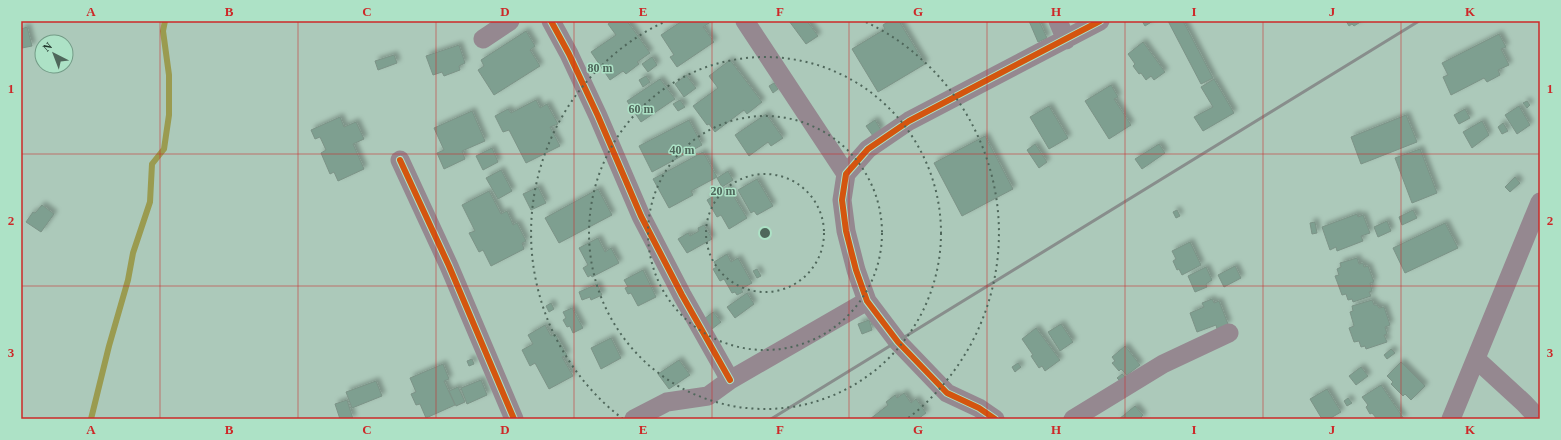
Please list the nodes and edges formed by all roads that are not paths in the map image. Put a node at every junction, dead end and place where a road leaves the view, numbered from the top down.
1 (510, 21) edge
2 (551, 21) edge
3 (745, 21) edge
4 (1058, 21) edge
5 (1100, 21) edge
6 (483, 39) dead end
7 (1066, 40) junction
8 (400, 160) dead end
9 (846, 174) junction
10 (1540, 202) edge
11 (867, 302) junction
12 (1229, 333) dead end
13 (1476, 359) junction
14 (730, 380) junction
15 (514, 419) edge
16 (634, 419) edge
17 (995, 419) edge
18 (1073, 419) edge
19 (1451, 419) edge
20 (1539, 419) edge

1 - 6 street
2 - 14 street
3 - 9 street
4 - 7 street
5 - 7 street
7 - 9 street
8 - 15 street
9 - 11 street
10 - 13 street
11 - 14 street
11 - 17 street
12 - 18 street
13 - 19 street
13 - 20 street
14 - 16 street

